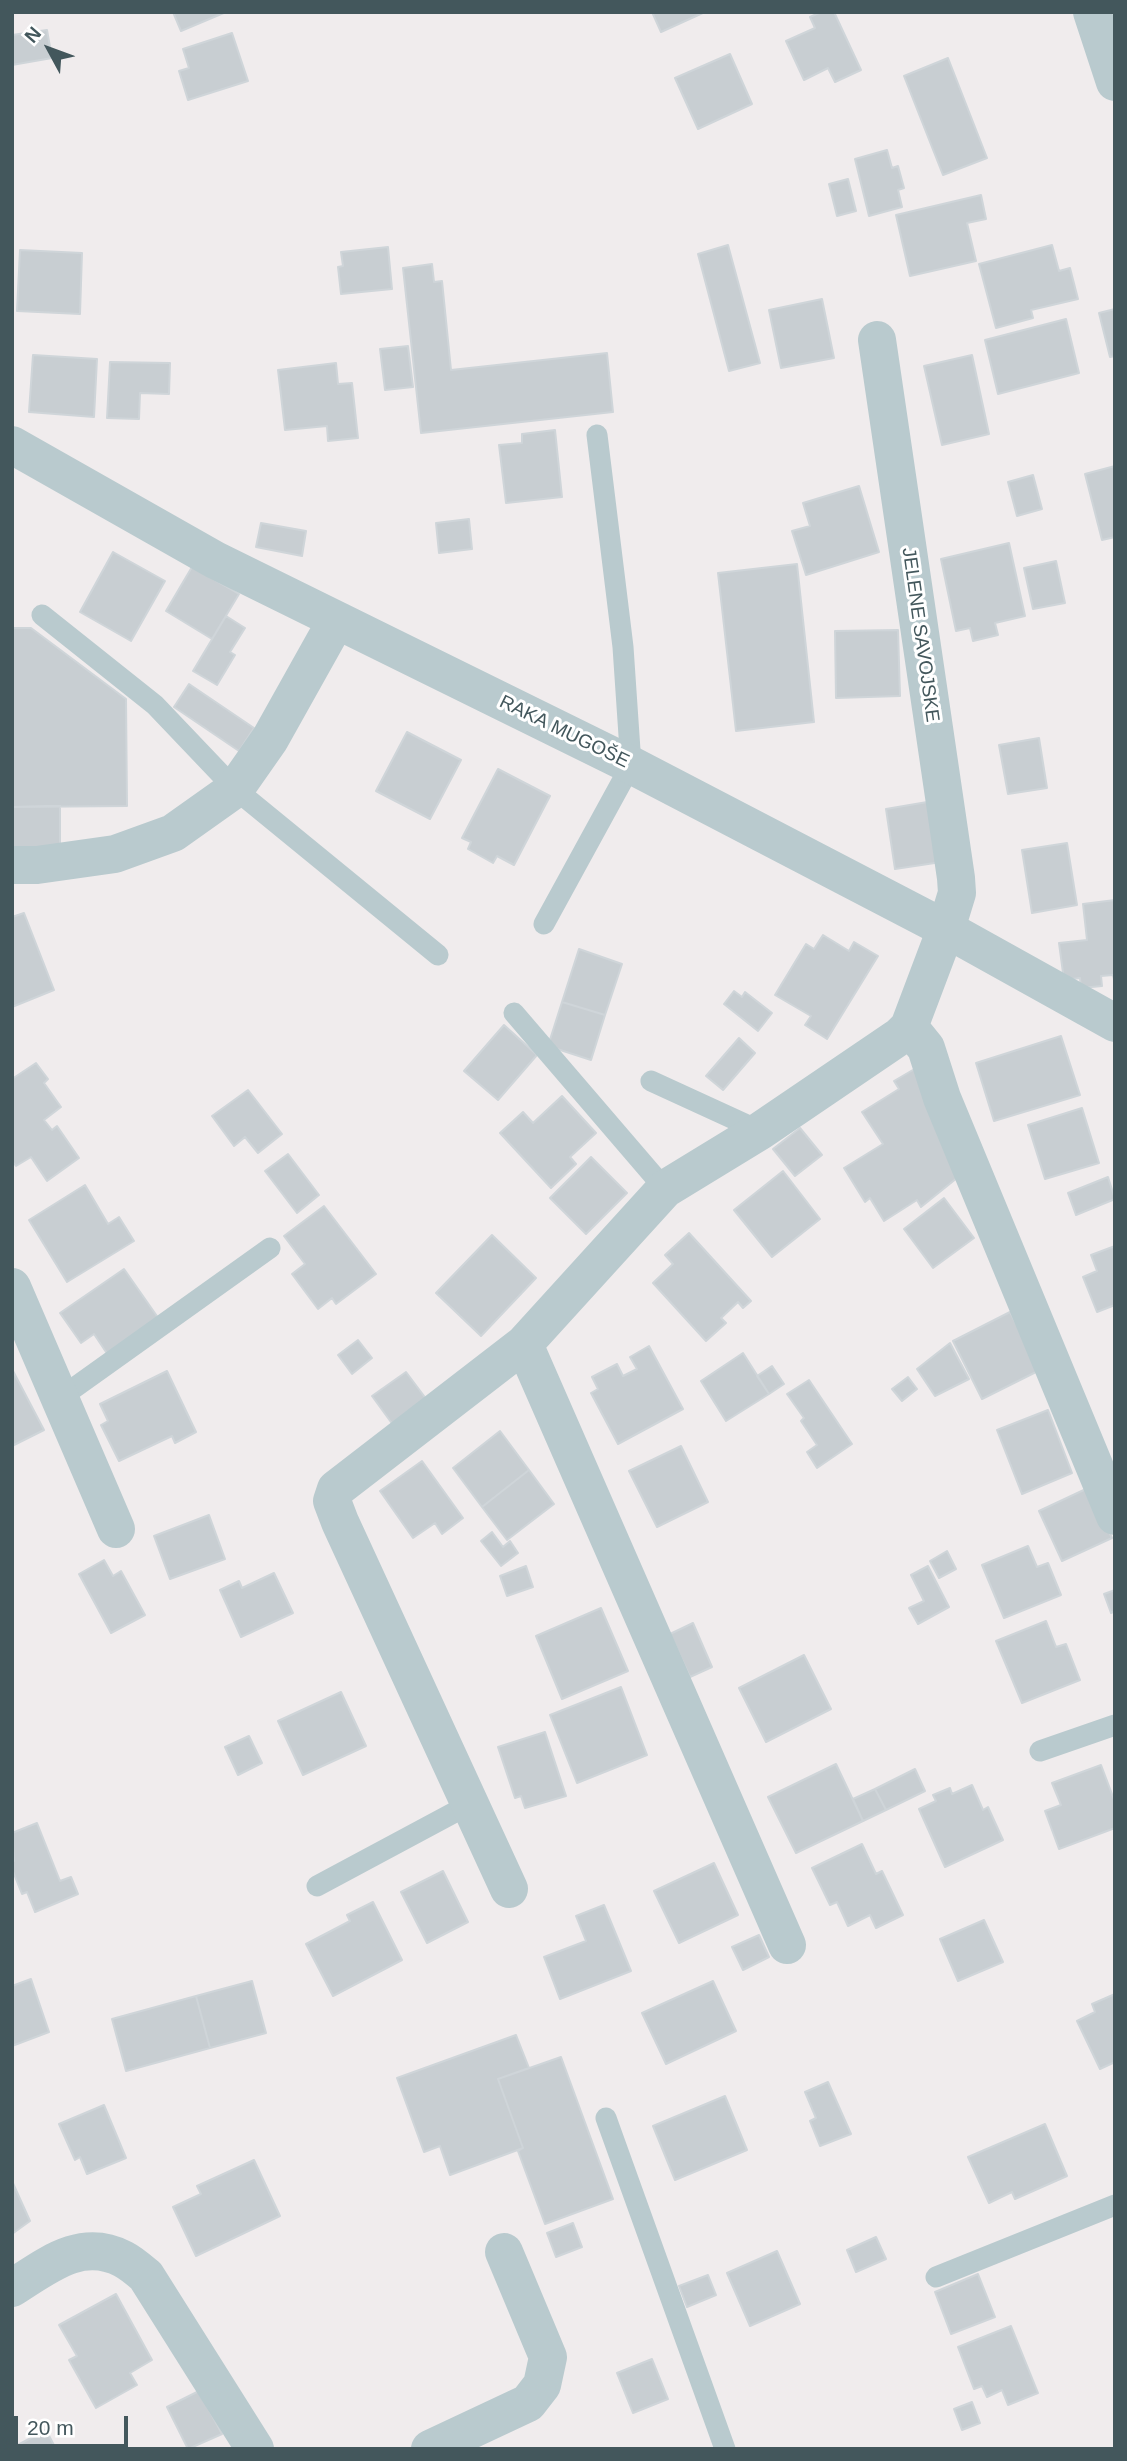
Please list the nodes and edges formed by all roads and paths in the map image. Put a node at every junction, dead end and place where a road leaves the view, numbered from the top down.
1 (1092, 12) edge
2 (1115, 82) edge
3 (877, 340) dead end
4 (597, 435) dead end
5 (12, 445) edge
6 (43, 615) dead end
7 (337, 621) junction
8 (631, 765) junction
9 (235, 789) junction
10 (12, 865) edge
11 (544, 924) dead end
12 (946, 929) junction
13 (438, 955) dead end
14 (514, 1013) dead end
15 (1115, 1023) edge
16 (909, 1027) junction
17 (651, 1081) dead end
18 (760, 1131) junction
19 (665, 1189) junction
20 (270, 1248) dead end
21 (12, 1287) edge
22 (524, 1345) junction
23 (60, 1398) junction
24 (1115, 1516) edge
25 (116, 1529) dead end
26 (1115, 1725) edge
27 (1040, 1751) dead end
28 (470, 1804) junction
29 (317, 1885) dead end
30 (509, 1889) dead end
31 (787, 1945) dead end
32 (606, 2118) dead end
33 (1115, 2205) edge
34 (504, 2252) dead end
35 (936, 2277) dead end
36 (12, 2288) edge
37 (255, 2449) edge
38 (429, 2449) edge
39 (725, 2449) edge

1 - 2 street
3 - 12 street, JELENE SAVOJSKE
4 - 8 lane
5 - 7 street, RAKA MUGOŠE
6 - 9 lane
7 - 8 street, RAKA MUGOŠE
7 - 9 street
8 - 11 lane
8 - 12 street, RAKA MUGOŠE
9 - 10 street
9 - 13 lane
12 - 15 street, RAKA MUGOŠE
12 - 16 street, JELENE SAVOJSKE
14 - 19 lane
16 - 18 street
16 - 24 street
17 - 18 lane
18 - 19 street
19 - 22 street
20 - 23 lane
21 - 23 street
22 - 28 street
22 - 31 street
23 - 25 street
26 - 27 lane
28 - 29 lane
28 - 30 street
32 - 39 lane
33 - 35 lane
34 - 38 street
36 - 37 street

